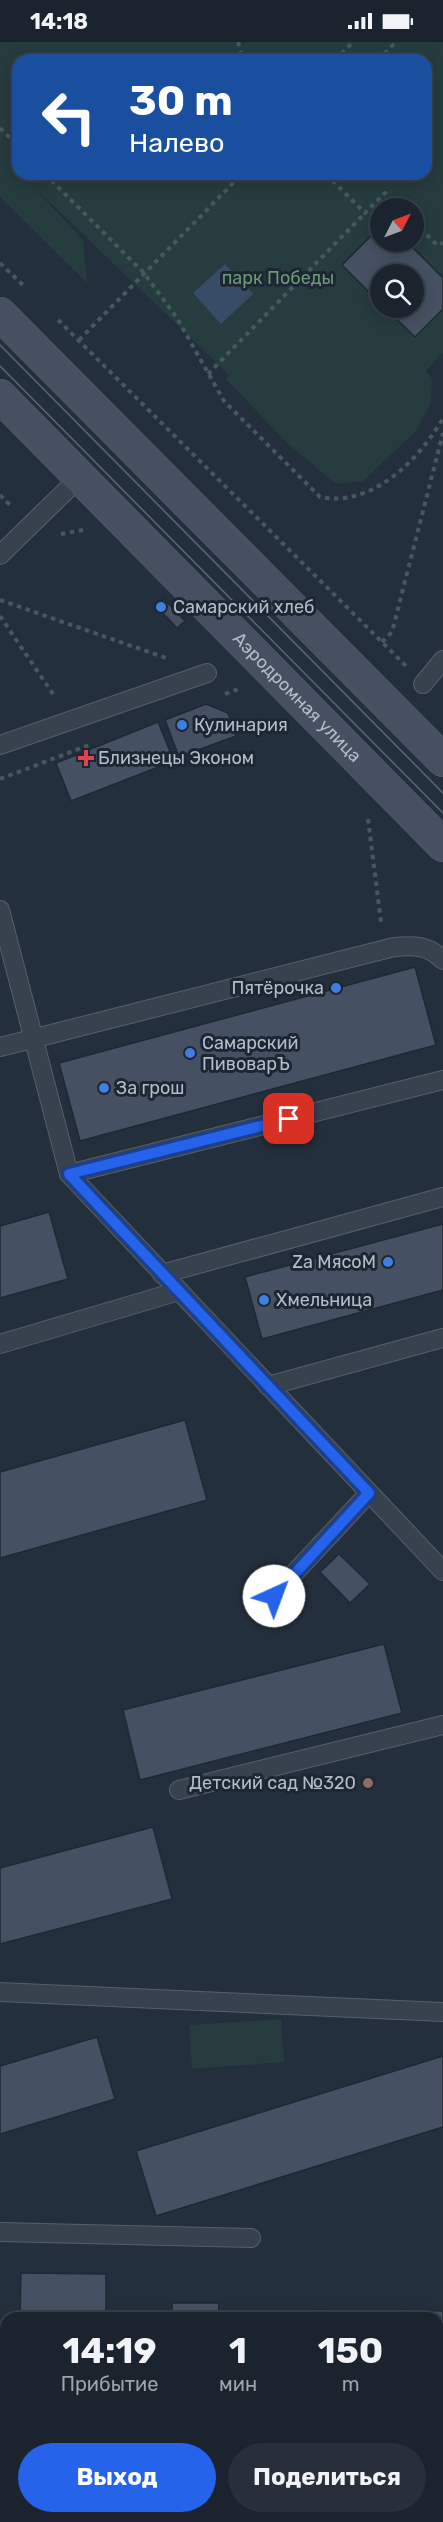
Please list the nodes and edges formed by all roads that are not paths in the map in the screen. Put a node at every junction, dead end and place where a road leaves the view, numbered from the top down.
1 (0, 314) edge
2 (0, 396) edge
3 (80, 477) junction
4 (0, 555) edge
5 (443, 660) edge
6 (207, 673) road end
7 (423, 684) road end
8 (0, 745) edge
9 (443, 760) edge
10 (443, 845) edge
11 (0, 910) edge
12 (443, 960) edge
13 (34, 1037) junction
14 (0, 1047) edge
15 (443, 1080) edge
16 (69, 1174) junction
17 (443, 1197) edge
18 (162, 1274) junction
19 (179, 1291) junction
20 (443, 1338) edge
21 (0, 1344) edge
22 (268, 1386) junction
23 (369, 1493) junction
24 (443, 1571) edge
25 (274, 1596) dead end
26 (443, 1725) edge
27 (179, 1790) dead end
28 (0, 1992) edge
29 (443, 2012) edge
30 (0, 2232) edge
31 (251, 2238) dead end

1 - 9 main road
2 - 3 main road, Аэродромная улица
3 - 4 lane
3 - 10 main road, Аэродромная улица
5 - 7 lane
6 - 8 lane
11 - 13 lane
12 - 13 lane
13 - 14 lane
13 - 16 lane
15 - 16 lane
16 - 18 lane
17 - 18 lane
18 - 19 lane
19 - 21 lane
19 - 22 lane
20 - 22 lane
22 - 23 lane
23 - 24 lane
23 - 25 lane
26 - 27 lane
28 - 29 lane
30 - 31 lane

